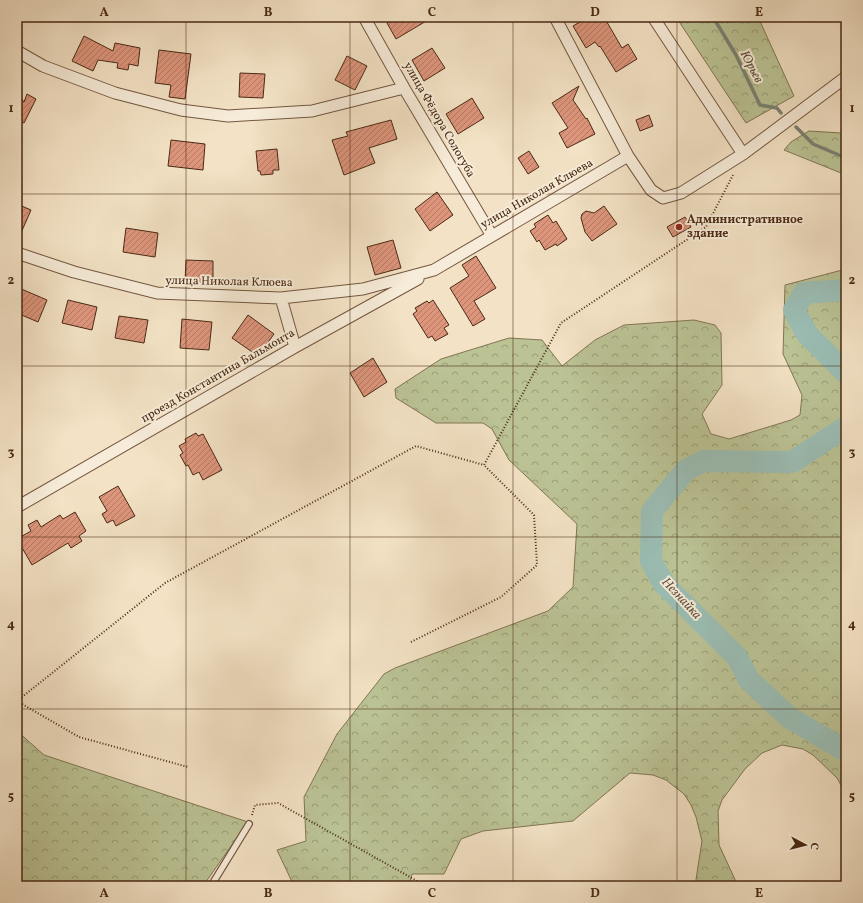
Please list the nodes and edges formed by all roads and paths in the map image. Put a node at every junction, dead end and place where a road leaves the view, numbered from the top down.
1 (364, 17) edge
2 (653, 17) edge
3 (558, 21) dead end
4 (17, 51) edge
5 (846, 77) edge
6 (404, 88) junction
7 (743, 154) junction
8 (628, 156) junction
9 (733, 174) dead end
10 (492, 236) junction
11 (17, 253) edge
12 (434, 270) junction
13 (281, 298) junction
14 (295, 347) junction
15 (484, 465) junction
16 (17, 507) edge
17 (411, 642) dead end
18 (17, 701) edge
19 (188, 767) dead end
20 (249, 824) joint
21 (211, 886) edge
22 (426, 886) edge

1 - 6 street, улица Фёдора Сологуба
2 - 7 street
3 - 8 street
4 - 6 street
5 - 7 street
6 - 10 street, улица Фёдора Сологуба
7 - 8 street
8 - 10 street, улица Николая Клюева
9 - 15 path
10 - 12 street, улица Николая Клюева
11 - 13 street, улица Николая Клюева
12 - 13 street, улица Николая Клюева
12 - 14 street, проезд Константина Бальмонта
13 - 14 street
14 - 16 street, проезд Константина Бальмонта
15 - 17 path
15 - 18 path
18 - 19 path
20 - 21 lane
20 - 22 path

